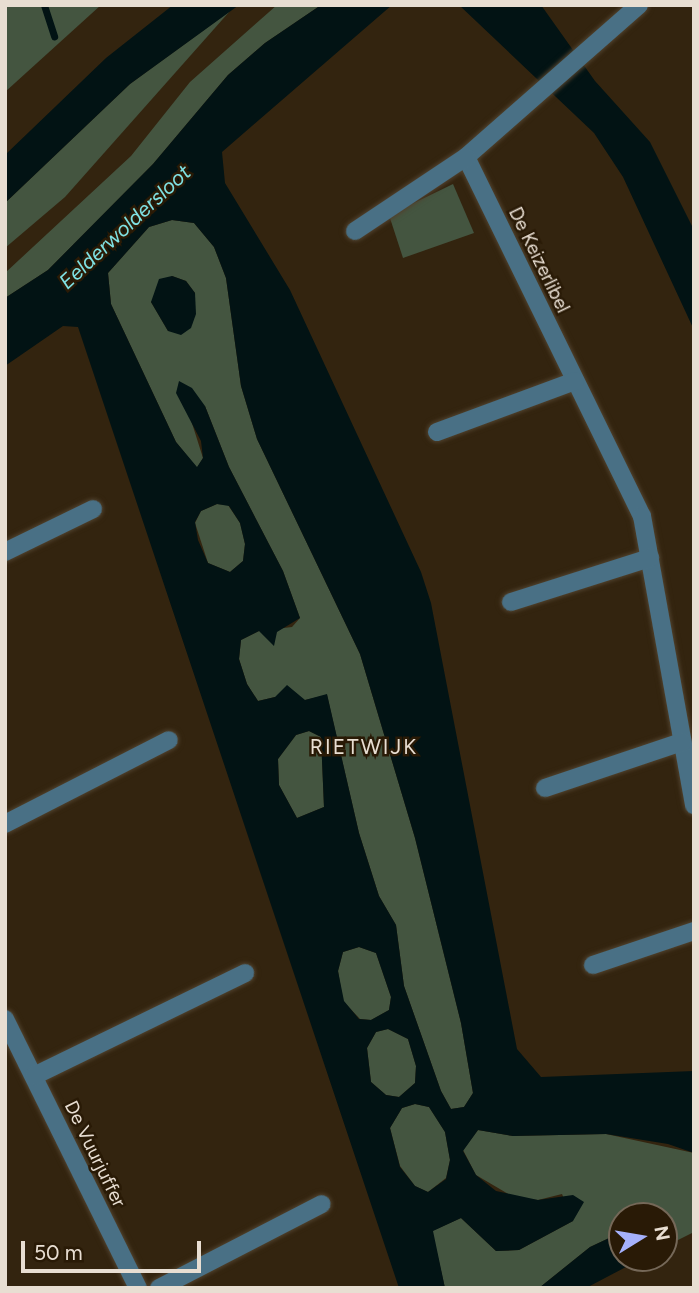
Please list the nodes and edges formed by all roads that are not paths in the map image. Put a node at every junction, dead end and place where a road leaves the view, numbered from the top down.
1 (639, 5) edge
2 (466, 157) junction
3 (355, 230) dead end
4 (575, 381) junction
5 (437, 432) dead end
6 (93, 509) dead end
7 (5, 552) edge
8 (650, 558) junction
9 (511, 602) dead end
10 (169, 740) dead end
11 (682, 742) junction
12 (545, 788) dead end
13 (694, 806) edge
14 (5, 824) edge
15 (694, 931) edge
16 (593, 965) dead end
17 (245, 972) dead end
18 (5, 1019) edge
19 (34, 1076) junction
20 (321, 1204) dead end
21 (138, 1288) edge
22 (159, 1288) edge

1 - 2 street
2 - 3 street
2 - 4 street, De Keizerlibel
4 - 5 street
4 - 8 street, De Keizerlibel
6 - 7 street
8 - 9 street
8 - 11 street, De Keizerlibel
10 - 14 street
11 - 12 street
11 - 13 street, De Keizerlibel
15 - 16 street
17 - 19 street
18 - 19 street, De Vuurjuffer
19 - 21 street, De Vuurjuffer
20 - 22 street

